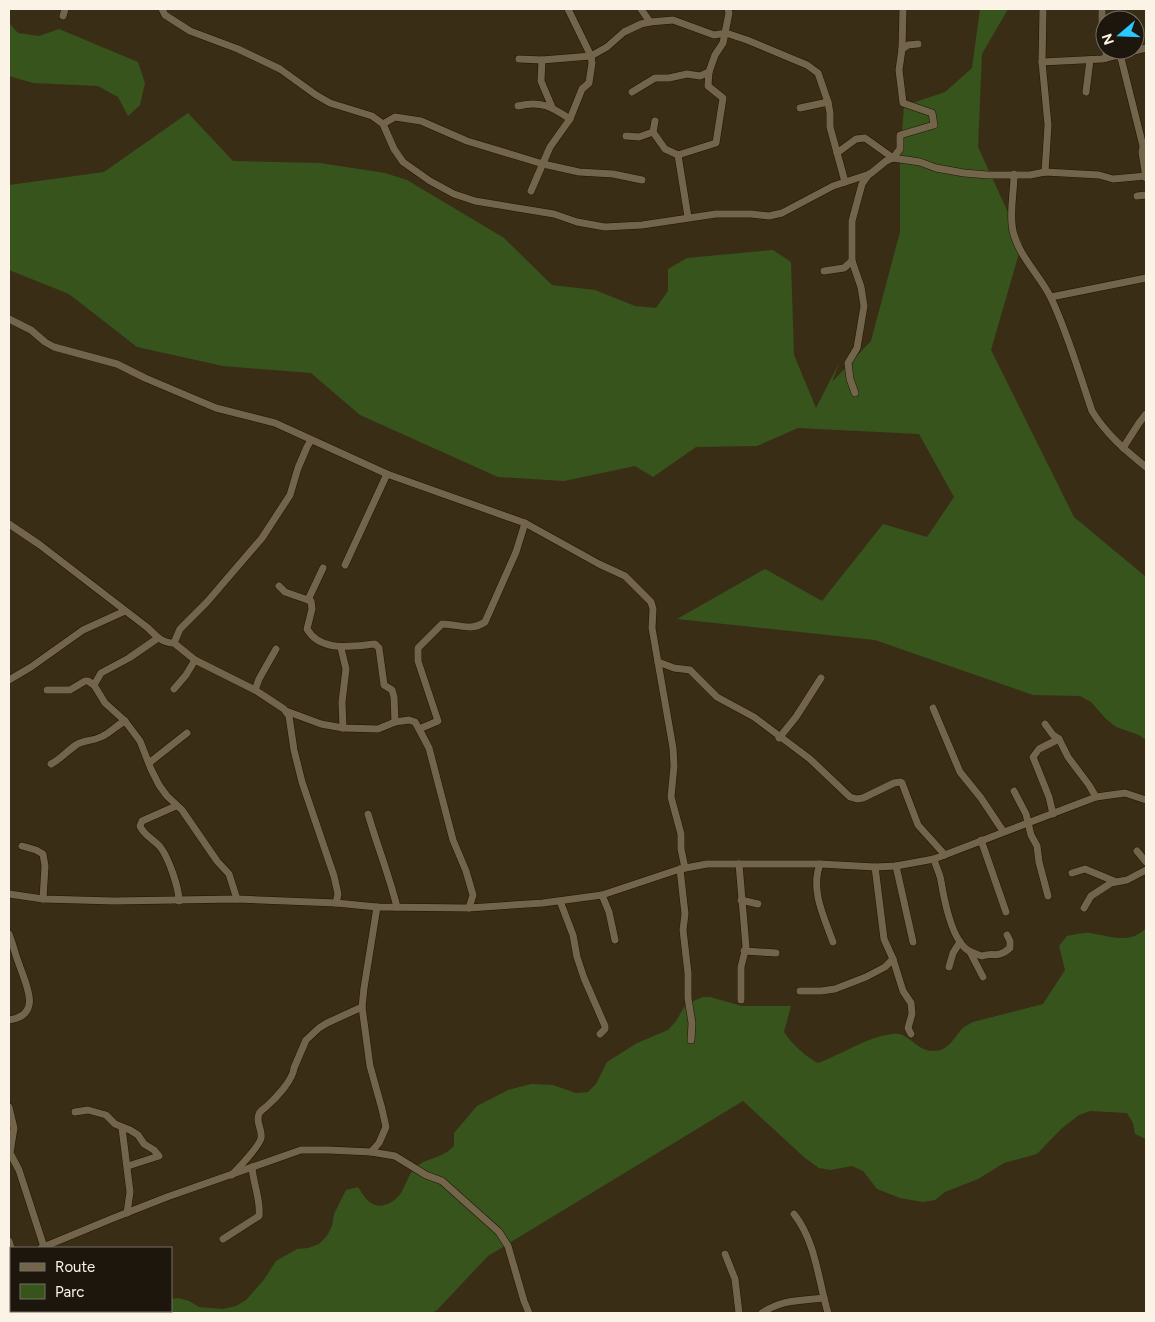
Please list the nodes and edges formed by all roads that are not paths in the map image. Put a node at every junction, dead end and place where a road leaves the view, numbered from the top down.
1 (162, 9) edge
2 (568, 9) edge
3 (641, 9) edge
4 (728, 9) edge
5 (903, 9) edge
6 (1043, 9) edge
7 (650, 22) junction
8 (726, 33) junction
9 (918, 44) dead end
10 (902, 48) junction
11 (590, 56) junction
12 (519, 59) dead end
13 (1095, 59) edge
14 (542, 60) junction
15 (1090, 60) junction
16 (1122, 60) edge
17 (1042, 62) junction
18 (709, 72) junction
19 (632, 92) dead end
20 (1086, 92) dead end
21 (828, 102) junction
22 (518, 106) dead end
23 (552, 107) junction
24 (800, 108) dead end
25 (570, 119) junction
26 (656, 121) dead end
27 (383, 124) junction
28 (653, 132) junction
29 (626, 136) dead end
30 (837, 153) junction
31 (678, 155) junction
32 (893, 158) junction
33 (543, 164) junction
34 (1045, 172) junction
35 (870, 174) junction
36 (1014, 174) junction
37 (1146, 177) edge
38 (642, 180) dead end
39 (845, 182) junction
40 (531, 191) dead end
41 (1146, 195) edge
42 (1137, 196) dead end
43 (688, 217) junction
44 (852, 261) junction
45 (824, 271) dead end
46 (1146, 278) edge
47 (1051, 297) junction
48 (9, 319) edge
49 (855, 393) dead end
50 (1146, 414) edge
51 (312, 440) junction
52 (1123, 448) junction
53 (1146, 467) edge
54 (387, 474) junction
55 (9, 524) edge
56 (525, 524) junction
57 (345, 565) dead end
58 (323, 568) dead end
59 (279, 586) dead end
60 (308, 600) junction
61 (125, 611) junction
62 (158, 638) junction
63 (174, 643) junction
64 (340, 648) junction
65 (276, 649) dead end
66 (195, 660) junction
67 (658, 662) junction
68 (821, 678) dead end
69 (9, 680) edge
70 (94, 685) junction
71 (174, 689) dead end
72 (46, 690) dead end
73 (255, 690) junction
74 (933, 708) dead end
75 (284, 709) junction
76 (125, 721) junction
77 (395, 722) junction
78 (1044, 724) dead end
79 (343, 728) junction
80 (419, 729) junction
81 (187, 733) dead end
82 (779, 738) junction
83 (1058, 739) junction
84 (148, 763) junction
85 (51, 764) dead end
86 (1014, 791) dead end
87 (1096, 797) junction
88 (1146, 800) edge
89 (176, 806) junction
90 (368, 814) dead end
91 (1053, 814) junction
92 (1028, 822) junction
93 (1003, 832) junction
94 (981, 840) junction
95 (22, 846) dead end
96 (1138, 851) dead end
97 (945, 854) junction
98 (934, 858) junction
99 (1146, 862) edge
100 (739, 864) junction
101 (820, 864) junction
102 (896, 866) junction
103 (874, 867) junction
104 (683, 868) junction
105 (1146, 870) edge
106 (1072, 873) dead end
107 (1114, 881) junction
108 (9, 894) edge
109 (602, 895) junction
110 (1048, 896) dead end
111 (43, 899) junction
112 (237, 899) junction
113 (741, 900) junction
114 (179, 901) junction
115 (560, 901) junction
116 (336, 903) junction
117 (758, 904) dead end
118 (377, 907) junction
119 (397, 907) junction
120 (469, 908) junction
121 (1084, 908) dead end
122 (1006, 912) dead end
123 (9, 934) edge
124 (1007, 935) dead end
125 (615, 940) dead end
126 (833, 942) dead end
127 (913, 942) dead end
128 (960, 942) junction
129 (744, 951) junction
130 (970, 951) junction
131 (776, 953) dead end
132 (893, 959) junction
133 (949, 967) dead end
134 (983, 977) dead end
135 (800, 991) dead end
136 (741, 1000) dead end
137 (362, 1008) junction
138 (9, 1020) edge
139 (600, 1034) dead end
140 (911, 1034) dead end
141 (691, 1040) dead end
142 (9, 1107) edge
143 (75, 1112) dead end
144 (122, 1128) junction
145 (371, 1152) junction
146 (128, 1166) junction
147 (252, 1167) junction
148 (232, 1175) junction
149 (127, 1213) junction
150 (794, 1214) dead end
151 (223, 1238) dead end
152 (43, 1247) edge
153 (45, 1247) edge
154 (725, 1254) dead end
155 (824, 1298) junction
156 (529, 1313) edge
157 (739, 1313) edge
158 (762, 1313) edge
159 (828, 1313) edge

1 - 27 street
2 - 11 street
3 - 7 street
4 - 8 street
5 - 10 street
6 - 17 street
7 - 8 street
7 - 11 street
8 - 18 street
8 - 21 street
9 - 10 street
10 - 32 street
11 - 14 street
11 - 25 street
12 - 14 street
13 - 15 street
14 - 23 street
15 - 17 street
15 - 20 street
16 - 37 street
17 - 34 street
18 - 19 street
18 - 31 street
21 - 24 street
21 - 30 street
22 - 23 street
23 - 25 street
25 - 33 street
26 - 28 street
27 - 33 street
27 - 43 street
28 - 29 street
28 - 31 street
30 - 32 street
30 - 39 street
31 - 43 street
32 - 35 street
32 - 36 street
33 - 38 street
33 - 40 street
34 - 36 street
34 - 37 street
35 - 39 street
35 - 44 street
36 - 47 street
39 - 43 street
41 - 42 street
44 - 45 street
44 - 49 street
46 - 47 street
47 - 52 street
48 - 51 street
50 - 52 street
51 - 54 street
51 - 63 street
52 - 53 street
54 - 56 street
54 - 57 street
55 - 61 street
56 - 67 street
56 - 80 street
58 - 60 street
59 - 60 street
60 - 64 street
61 - 62 street
61 - 69 street
62 - 63 street
62 - 70 street
63 - 66 street
64 - 77 street
64 - 79 street
65 - 73 street
66 - 71 street
66 - 73 street
67 - 82 street
67 - 104 street
68 - 82 street
70 - 72 street
70 - 76 street
73 - 75 street
74 - 93 street
75 - 79 street
75 - 116 street
76 - 84 street
76 - 85 street
77 - 79 street
77 - 80 street
78 - 83 street
80 - 120 street
81 - 84 street
82 - 97 street
83 - 87 street
83 - 91 street
84 - 89 street
86 - 92 street
87 - 88 street
87 - 91 street
89 - 112 street
89 - 114 street
90 - 119 street
91 - 92 street
92 - 93 street
92 - 110 street
93 - 94 street
94 - 97 street
94 - 122 street
95 - 111 street
96 - 99 street
97 - 98 street
98 - 102 street
98 - 128 street
100 - 101 street
100 - 104 street
100 - 113 street
101 - 103 street
101 - 126 street
102 - 103 street
102 - 127 street
103 - 132 street
104 - 109 street
104 - 141 street
105 - 107 street
106 - 107 street
107 - 121 street
108 - 111 street
109 - 115 street
109 - 125 street
111 - 114 street
112 - 114 street
112 - 116 street
113 - 117 street
113 - 129 street
115 - 120 street
115 - 139 street
116 - 118 street
118 - 119 street
118 - 137 street
119 - 120 street
123 - 138 street
124 - 130 street
128 - 130 street
128 - 133 street
129 - 131 street
129 - 136 street
130 - 134 street
132 - 135 street
132 - 140 street
137 - 145 street
137 - 148 street
142 - 152 street
143 - 144 street
144 - 146 street
144 - 146 street
145 - 147 street
145 - 156 street
146 - 149 street
147 - 148 street
147 - 151 street
148 - 149 street
149 - 153 street
150 - 155 street
154 - 157 street
155 - 158 street
155 - 159 street

